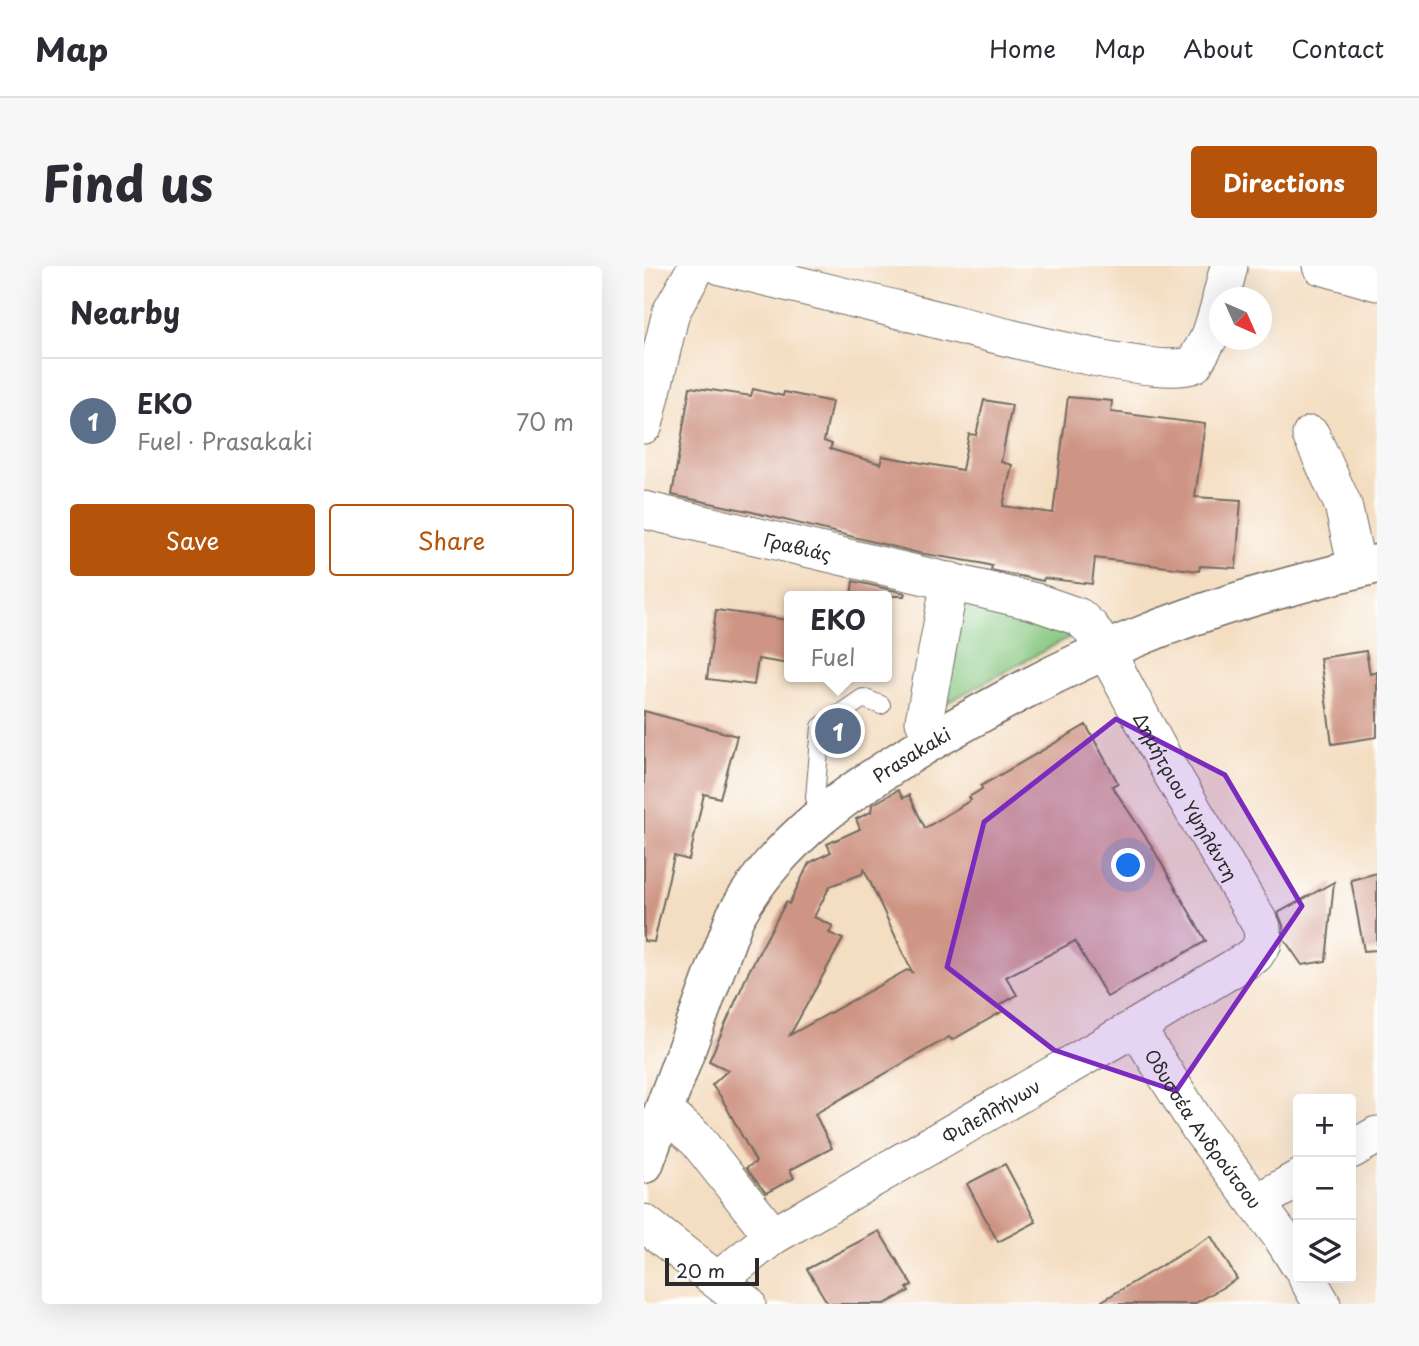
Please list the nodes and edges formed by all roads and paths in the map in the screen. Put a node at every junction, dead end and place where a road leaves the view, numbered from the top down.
1 (697, 266) edge
2 (722, 266) edge
3 (1229, 266) edge
4 (1321, 266) edge
5 (1377, 282) edge
6 (1224, 287) edge
7 (1209, 336) edge
8 (644, 425) edge
9 (1311, 435) dead end
10 (644, 510) edge
11 (1367, 566) edge
12 (950, 581) junction
13 (1106, 651) junction
14 (881, 705) dead end
15 (934, 740) junction
16 (815, 798) dead end
17 (1263, 943) joint
18 (1136, 1027) junction
19 (1377, 1135) edge
20 (651, 1137) edge
21 (1356, 1147) edge
22 (1293, 1183) edge
23 (1256, 1203) junction
24 (644, 1223) edge
25 (773, 1237) junction
26 (1293, 1257) edge
27 (718, 1280) junction
28 (1310, 1283) edge
29 (747, 1304) edge
30 (1322, 1304) edge

1 - 8 street
2 - 7 street
3 - 6 street
4 - 5 street
9 - 11 street
10 - 12 street, Γραβιάς
11 - 13 street, Prasakaki
12 - 13 street, Γραβιάς
12 - 15 street
13 - 15 street, Prasakaki
13 - 17 street, Δημήτριου Υψηλάντη
14 - 16 lane
15 - 20 street, Prasakaki
17 - 18 street, Φιλελλήνων
18 - 23 street, Οδυσσέα Ανδρούτσου
18 - 25 street, Φιλελλήνων
19 - 21 street
20 - 25 street
22 - 23 street
23 - 26 street, Οδυσσέα Ανδρούτσου
24 - 27 street
25 - 27 street, Φιλελλήνων
27 - 29 street
28 - 30 street

